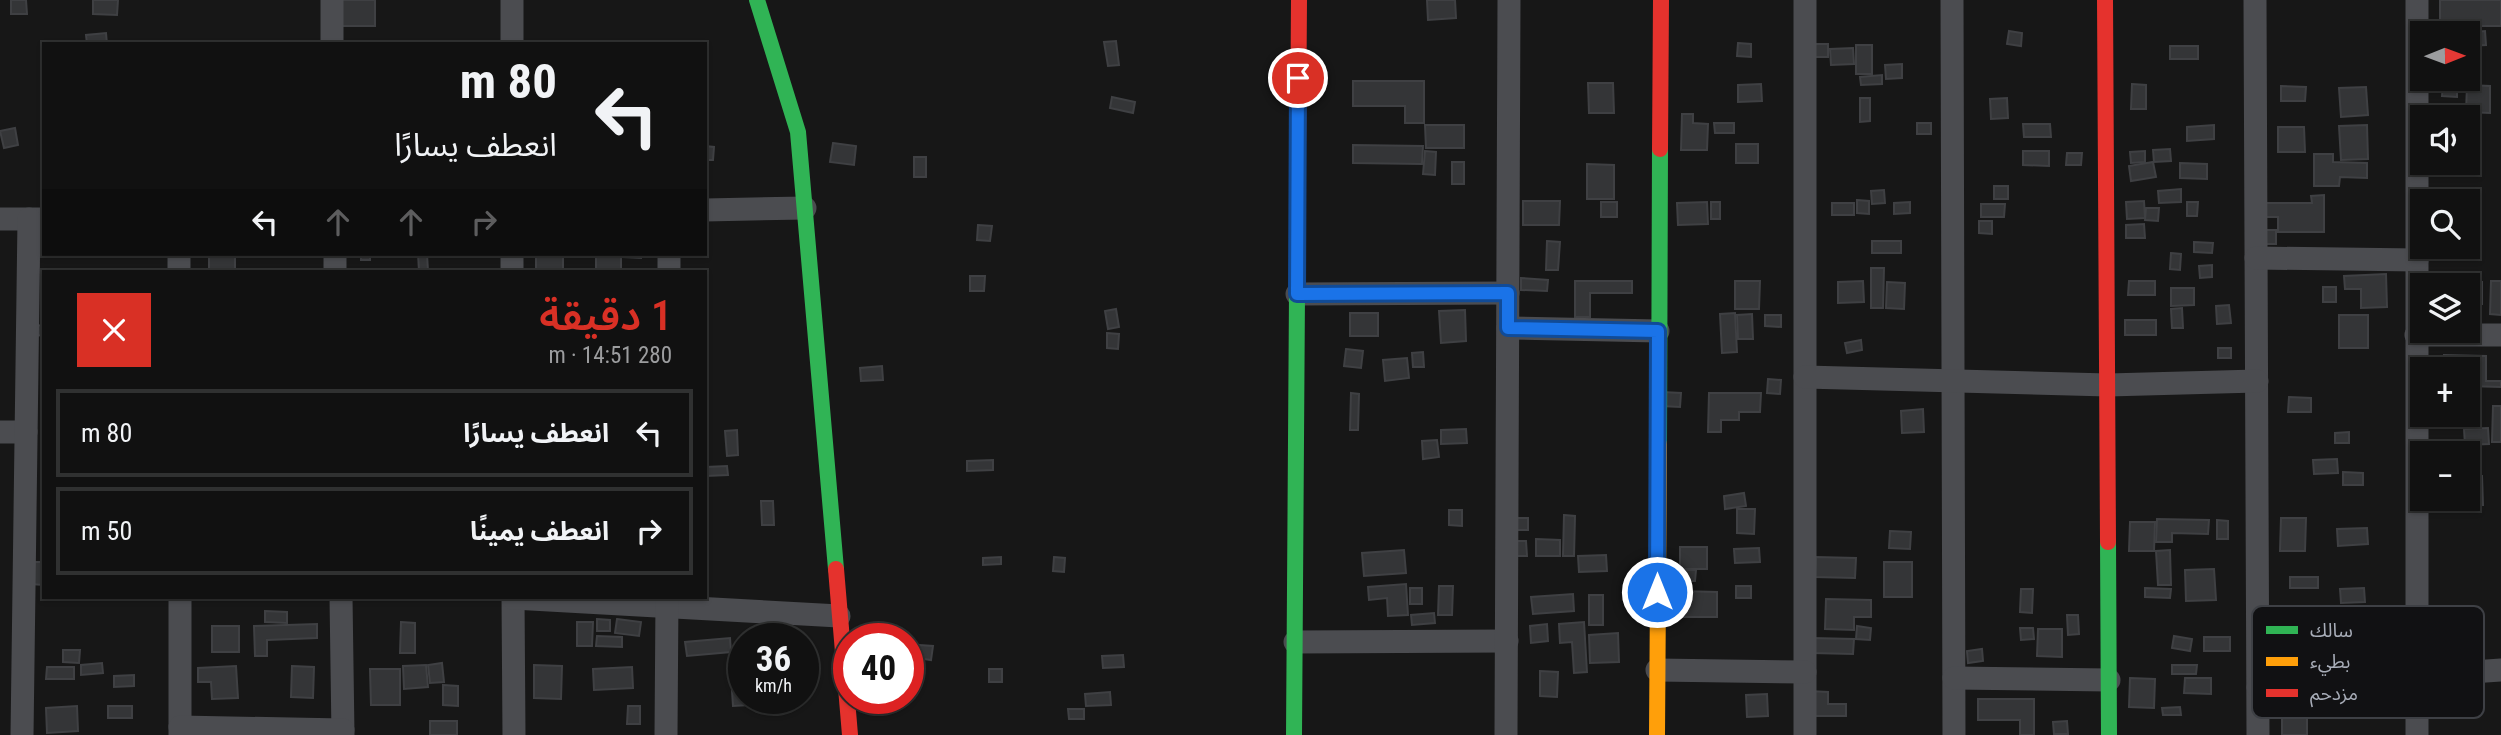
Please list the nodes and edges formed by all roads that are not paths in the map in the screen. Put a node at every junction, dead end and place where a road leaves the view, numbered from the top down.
1 (332, 0) edge
2 (512, 0) edge
3 (757, 0) edge
4 (1298, 0) edge
5 (1509, 0) edge
6 (1661, 0) edge
7 (1805, 0) edge
8 (1952, 0) edge
9 (2105, 0) edge
10 (2255, 0) edge
11 (2417, 0) edge
12 (332, 42) edge
13 (512, 42) edge
14 (804, 208) junction
15 (707, 210) edge
16 (0, 219) edge
17 (36, 219) edge
18 (2256, 258) junction
19 (2417, 260) junction
20 (2417, 273) edge
21 (1508, 293) junction
22 (1297, 294) junction
23 (1508, 328) junction
24 (1658, 331) junction
25 (2480, 335) edge
26 (2501, 335) edge
27 (2416, 343) edge
28 (1805, 377) junction
29 (1953, 381) junction
30 (2257, 381) junction
31 (2108, 385) junction
32 (0, 432) edge
33 (26, 432) junction
34 (180, 599) edge
35 (341, 599) edge
36 (513, 599) edge
37 (574, 599) edge
38 (666, 602) edge
39 (2258, 606) edge
40 (2417, 606) edge
41 (839, 616) junction
42 (1507, 640) junction
43 (1295, 642) junction
44 (1657, 670) junction
45 (1805, 672) junction
46 (1954, 678) junction
47 (2109, 680) junction
48 (180, 731) edge
49 (343, 732) edge
50 (22, 735) edge
51 (514, 735) edge
52 (666, 735) edge
53 (850, 735) edge
54 (1294, 735) edge
55 (1506, 735) edge
56 (1657, 735) edge
57 (1805, 735) edge
58 (1954, 735) edge
59 (2109, 735) edge

1 - 12 street
2 - 13 street
3 - 14 street
4 - 22 street
5 - 21 street
6 - 24 street
7 - 28 street
8 - 29 street
9 - 31 street
10 - 18 street
11 - 19 street
14 - 15 street
14 - 41 street
16 - 17 street
17 - 33 street
18 - 19 street
18 - 30 street
19 - 20 street
21 - 22 street
21 - 23 street
22 - 43 street
23 - 24 street
23 - 42 street
24 - 44 street
25 - 26 street
27 - 40 street
28 - 29 street
28 - 45 street
29 - 31 street
29 - 46 street
30 - 31 street
30 - 39 street
31 - 47 street
32 - 33 street
33 - 50 street
34 - 48 street
35 - 49 street
36 - 51 street
37 - 38 street
38 - 41 street
38 - 52 street
41 - 53 street
42 - 43 street
42 - 55 street
43 - 54 street
44 - 45 street
44 - 56 street
45 - 57 street
46 - 47 street
46 - 58 street
47 - 59 street
48 - 49 street

